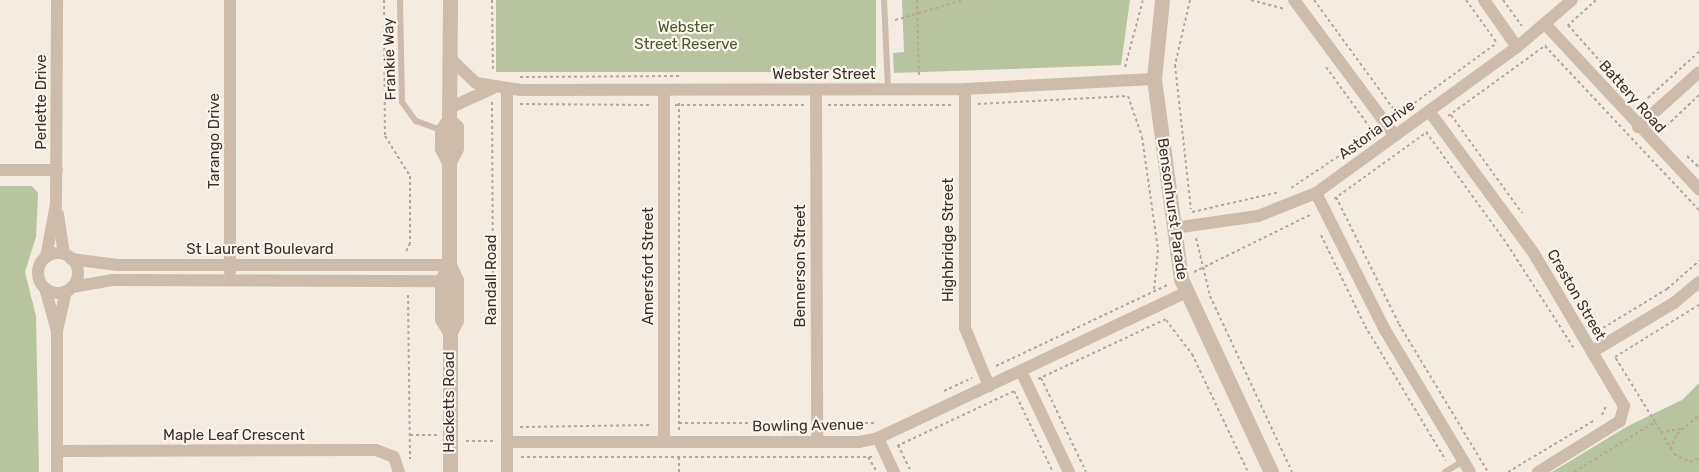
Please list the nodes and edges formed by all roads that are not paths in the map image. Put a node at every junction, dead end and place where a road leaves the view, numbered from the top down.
1 (57, 0) edge
2 (230, 0) edge
3 (400, 0) edge
4 (450, 0) edge
5 (884, 0) edge
6 (1162, 0) edge
7 (1294, 0) edge
8 (1484, 0) edge
9 (1572, 0) edge
10 (1545, 24) junction
11 (1517, 47) junction
12 (450, 58) junction
13 (1699, 72) edge
14 (1154, 79) junction
15 (493, 88) junction
16 (507, 89) junction
17 (965, 89) junction
18 (664, 90) junction
19 (816, 90) junction
20 (888, 90) junction
21 (1429, 111) junction
22 (447, 119) junction
23 (1638, 127) junction
24 (1395, 136) junction
25 (0, 170) edge
26 (57, 170) junction
27 (1699, 189) edge
28 (1316, 193) junction
29 (56, 204) junction
30 (1174, 228) junction
31 (46, 257) junction
32 (68, 257) junction
33 (230, 265) junction
34 (449, 265) junction
35 (230, 281) junction
36 (449, 281) junction
37 (1699, 282) edge
38 (1183, 286) junction
39 (45, 288) junction
40 (69, 289) junction
41 (57, 331) junction
42 (1592, 352) junction
43 (1022, 371) junction
44 (989, 386) junction
45 (878, 438) junction
46 (507, 442) junction
47 (664, 442) junction
48 (817, 442) junction
49 (57, 451) junction
50 (1467, 466) edge
51 (57, 472) edge
52 (399, 472) edge
53 (450, 472) edge
54 (507, 472) edge
55 (894, 472) edge
56 (1069, 472) edge
57 (1271, 472) edge
58 (1445, 472) edge
59 (1538, 472) edge

1 - 26 street, Perlette Drive
2 - 33 street, Tarango Drive
3 - 22 lane, Frankie Way
4 - 12 street, Hacketts Road
5 - 20 lane
6 - 14 street, Bensonhurst Parade
7 - 24 street
8 - 11 street
9 - 10 street, Astoria Drive
10 - 11 street, Astoria Drive
10 - 23 street, Battery Road
11 - 21 street, Astoria Drive
12 - 15 street, Webster Street
12 - 22 street, Hacketts Road
13 - 23 street
14 - 17 street, Webster Street
14 - 30 street, Bensonhurst Parade
15 - 16 street, Webster Street
15 - 22 street, Webster Street
16 - 18 street, Webster Street
16 - 46 street, Randall Road
17 - 20 street, Webster Street
17 - 44 street, Highbridge Street
18 - 19 street, Webster Street
18 - 47 street, Amersfort Street
19 - 20 street, Webster Street
19 - 48 street, Bennerson Street
21 - 24 street, Astoria Drive
21 - 42 street, Creston Street
22 - 34 street, Hacketts Road
23 - 27 street, Battery Road
24 - 28 street, Astoria Drive
25 - 26 street
26 - 29 street, Perlette Drive
28 - 30 street, Astoria Drive
28 - 50 street
29 - 31 street, Perlette Drive
29 - 32 street, Perlette Drive
30 - 38 street, Bensonhurst Parade
31 - 32 street
31 - 39 street
32 - 33 street, St Laurent Boulevard
32 - 40 street
33 - 34 street, St Laurent Boulevard
33 - 35 street, Tarango Drive
34 - 36 street, Hacketts Road
35 - 36 street, St Laurent Boulevard
35 - 40 street, St Laurent Boulevard
36 - 53 street, Hacketts Road
37 - 42 street
38 - 43 street, Bowling Avenue
38 - 57 street, Bensonhurst Parade
39 - 40 street
39 - 41 street
40 - 41 street
41 - 49 street
42 - 59 street, Creston Street
43 - 44 street, Bowling Avenue
43 - 56 street
44 - 45 street, Bowling Avenue
45 - 48 street, Bowling Avenue
45 - 55 street
46 - 47 street, Bowling Avenue
46 - 54 street, Randall Road
47 - 48 street, Bowling Avenue
49 - 51 street
49 - 52 street, Maple Leaf Crescent
50 - 58 lane

